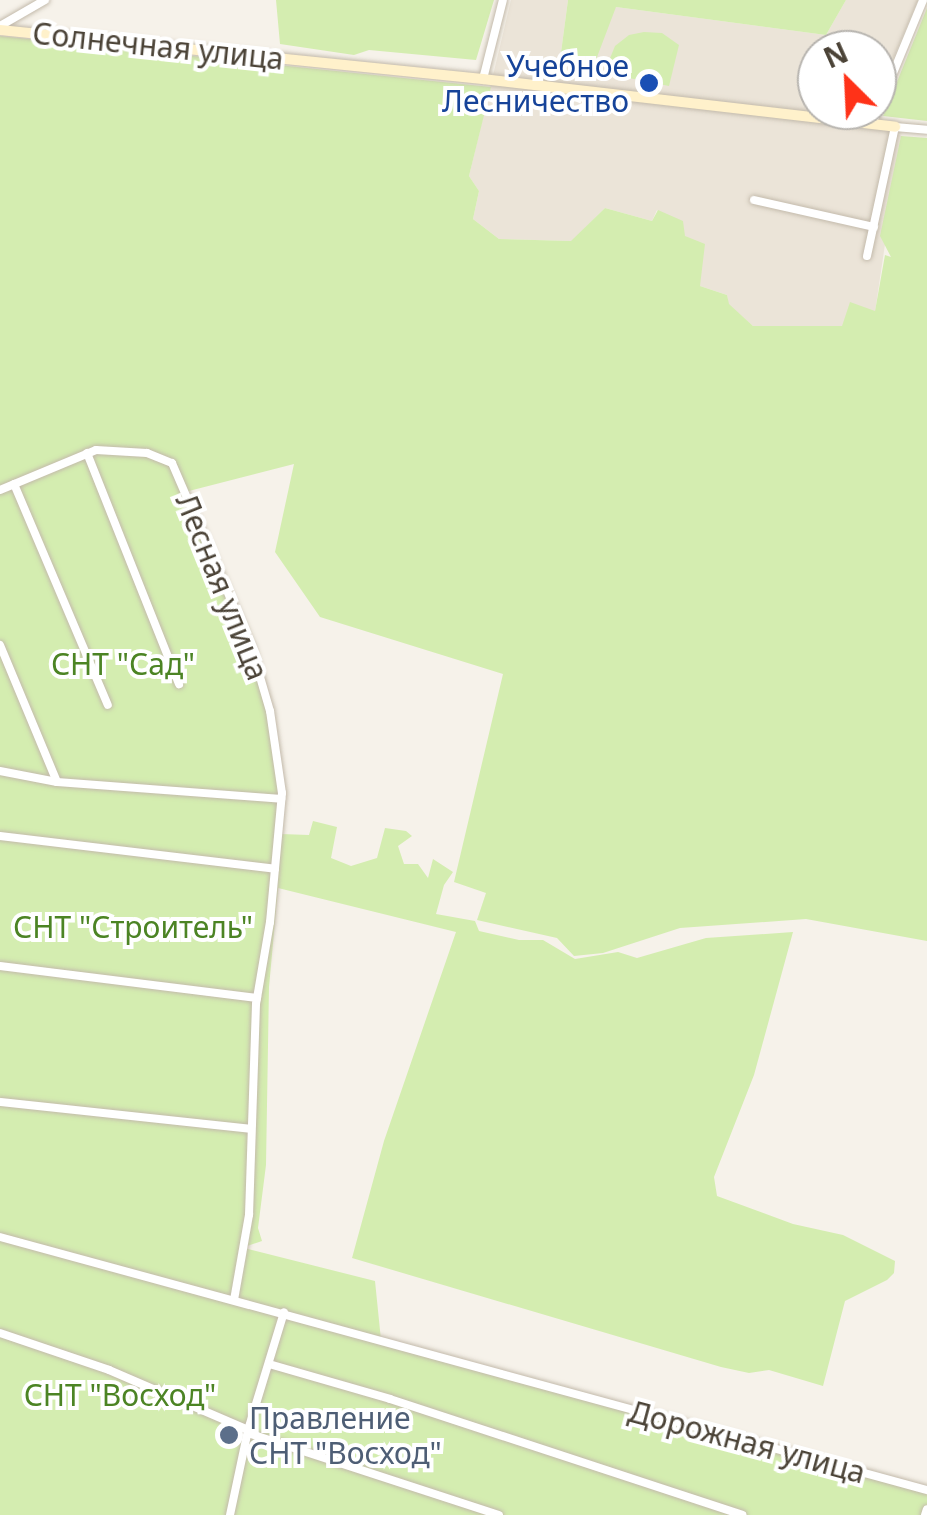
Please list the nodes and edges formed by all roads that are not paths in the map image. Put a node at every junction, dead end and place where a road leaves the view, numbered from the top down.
1 (45, 0) edge
2 (503, 0) edge
3 (923, 0) edge
4 (0, 28) edge
5 (897, 63) edge
6 (483, 78) junction
7 (797, 115) edge
8 (897, 127) edge
9 (894, 130) edge
10 (927, 130) edge
11 (754, 200) dead end
12 (874, 227) junction
13 (867, 256) dead end
14 (87, 453) junction
15 (14, 484) junction
16 (0, 490) edge
17 (0, 646) edge
18 (179, 684) dead end
19 (108, 706) dead end
20 (0, 771) edge
21 (57, 782) junction
22 (281, 799) junction
23 (0, 836) edge
24 (275, 869) junction
25 (0, 966) edge
26 (257, 998) junction
27 (0, 1102) edge
28 (251, 1129) junction
29 (0, 1237) edge
30 (234, 1300) junction
31 (284, 1312) junction
32 (0, 1333) edge
33 (269, 1364) junction
34 (248, 1431) junction
35 (927, 1490) edge
36 (231, 1513) edge
37 (244, 1515) edge
38 (500, 1515) edge
39 (742, 1515) edge

1 - 4 street
2 - 6 street
3 - 5 street
4 - 6 street, Солнечная улица
6 - 7 street
8 - 10 street
9 - 12 street
11 - 12 street
12 - 13 street
14 - 15 street
14 - 18 street
14 - 22 street, Лесная улица
15 - 16 street
15 - 19 street
17 - 21 street
20 - 21 street
21 - 22 street
22 - 24 street
23 - 24 street
24 - 26 street
25 - 26 street
26 - 28 street
27 - 28 street
28 - 30 street
29 - 30 street, Дорожная улица
30 - 31 street, Дорожная улица
31 - 33 street
31 - 35 street, Дорожная улица
32 - 34 street
33 - 34 street
33 - 39 street
34 - 36 street
34 - 38 street
36 - 37 street

